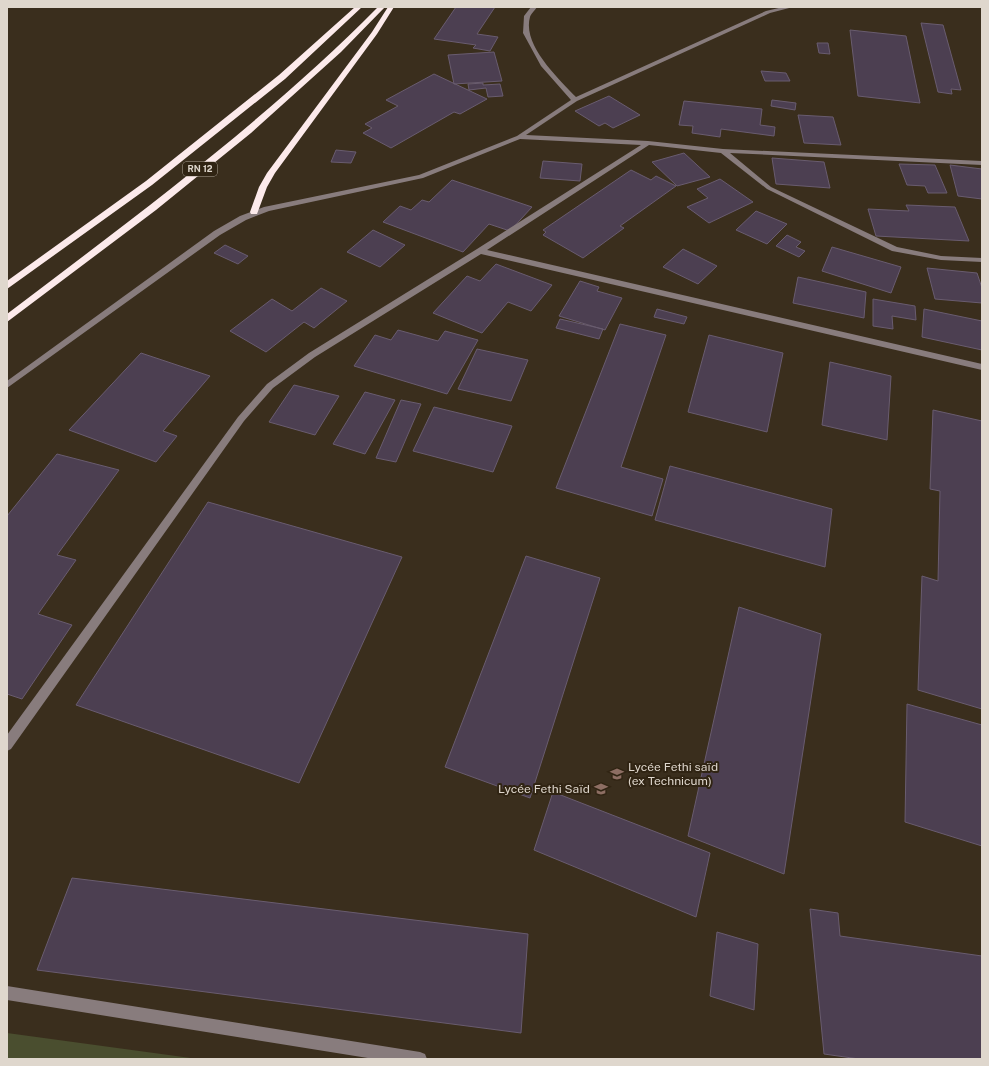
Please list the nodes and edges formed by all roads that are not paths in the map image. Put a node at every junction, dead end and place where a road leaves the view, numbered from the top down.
1 (359, 7) edge
2 (382, 7) edge
3 (391, 7) edge
4 (534, 7) edge
5 (790, 7) edge
6 (575, 100) junction
7 (518, 137) junction
8 (648, 144) junction
9 (723, 151) junction
10 (982, 163) edge
11 (254, 212) junction
12 (480, 251) junction
13 (982, 260) edge
14 (7, 286) edge
15 (7, 319) edge
16 (982, 367) edge
17 (7, 385) edge
18 (7, 745) edge
19 (7, 993) edge
20 (420, 1059) edge

1 - 14 highway, RN 12
2 - 15 highway, RN 12
3 - 11 highway
4 - 6 street
5 - 6 street
6 - 7 street
7 - 8 street
7 - 11 street
8 - 9 street
8 - 12 street
9 - 10 street
9 - 13 street
11 - 17 street
12 - 16 street
12 - 18 street
19 - 20 street

